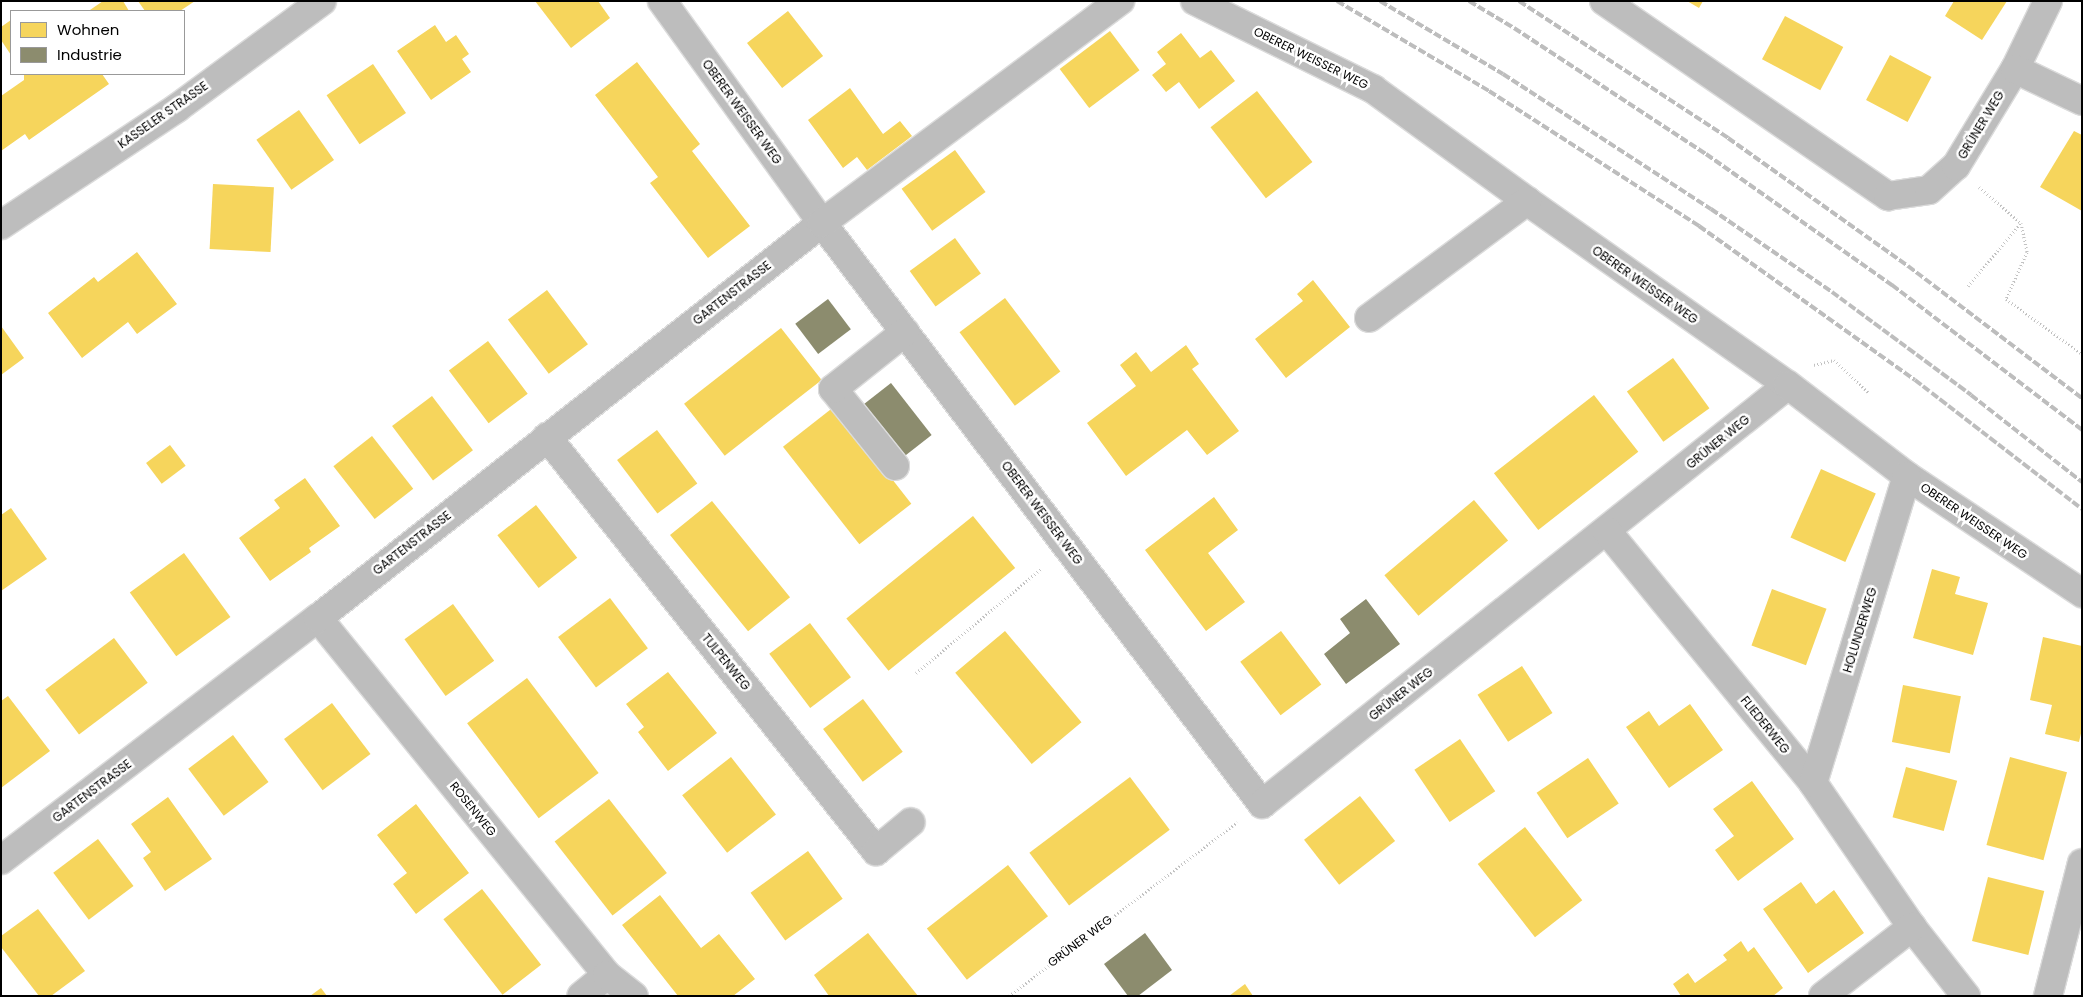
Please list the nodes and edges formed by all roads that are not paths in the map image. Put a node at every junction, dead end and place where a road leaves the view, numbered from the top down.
1 (322, 1) edge
2 (1120, 1) edge
3 (1195, 1) edge
4 (1604, 1) edge
5 (2048, 1) edge
6 (670, 6) edge
7 (2015, 69) junction
8 (2082, 101) edge
9 (1527, 201) junction
10 (2, 223) edge
11 (822, 223) junction
12 (1369, 318) dead end
13 (905, 332) junction
14 (1788, 385) junction
15 (547, 437) junction
16 (895, 466) dead end
17 (1907, 476) junction
18 (1608, 531) junction
19 (2082, 593) edge
20 (318, 618) junction
21 (1813, 784) junction
22 (1262, 804) joint
23 (911, 822) dead end
24 (1, 860) edge
25 (2082, 863) edge
26 (1912, 927) junction
27 (607, 975) junction
28 (581, 996) edge
29 (634, 996) edge
30 (1823, 996) edge
31 (1966, 996) edge
32 (2048, 996) edge

1 - 10 street, KASSELER STRASSE
2 - 11 street
3 - 9 street, OBERER WEISSER WEG
4 - 7 street, GRÜNER WEG
5 - 7 street, GRÜNER WEG
6 - 11 street, OBERER WEISSER WEG
7 - 8 street
9 - 12 street
9 - 14 street, OBERER WEISSER WEG
11 - 13 street, OBERER WEISSER WEG
11 - 15 street, GARTENSTRASSE
13 - 16 street
13 - 22 street, OBERER WEISSER WEG
14 - 17 street, OBERER WEISSER WEG
14 - 18 street, GRÜNER WEG
15 - 20 street, GARTENSTRASSE
15 - 23 street, TULPENWEG
17 - 19 street, OBERER WEISSER WEG
17 - 21 street, HOLUNDERWEG
18 - 21 street, FLIEDERWEG
18 - 22 street, GRÜNER WEG
20 - 24 street, GARTENSTRASSE
20 - 27 street, ROSENWEG
21 - 26 street, FLIEDERWEG
25 - 32 street
26 - 30 street
26 - 31 street, FLIEDERWEG
27 - 28 street
27 - 29 street, ROSENWEG

